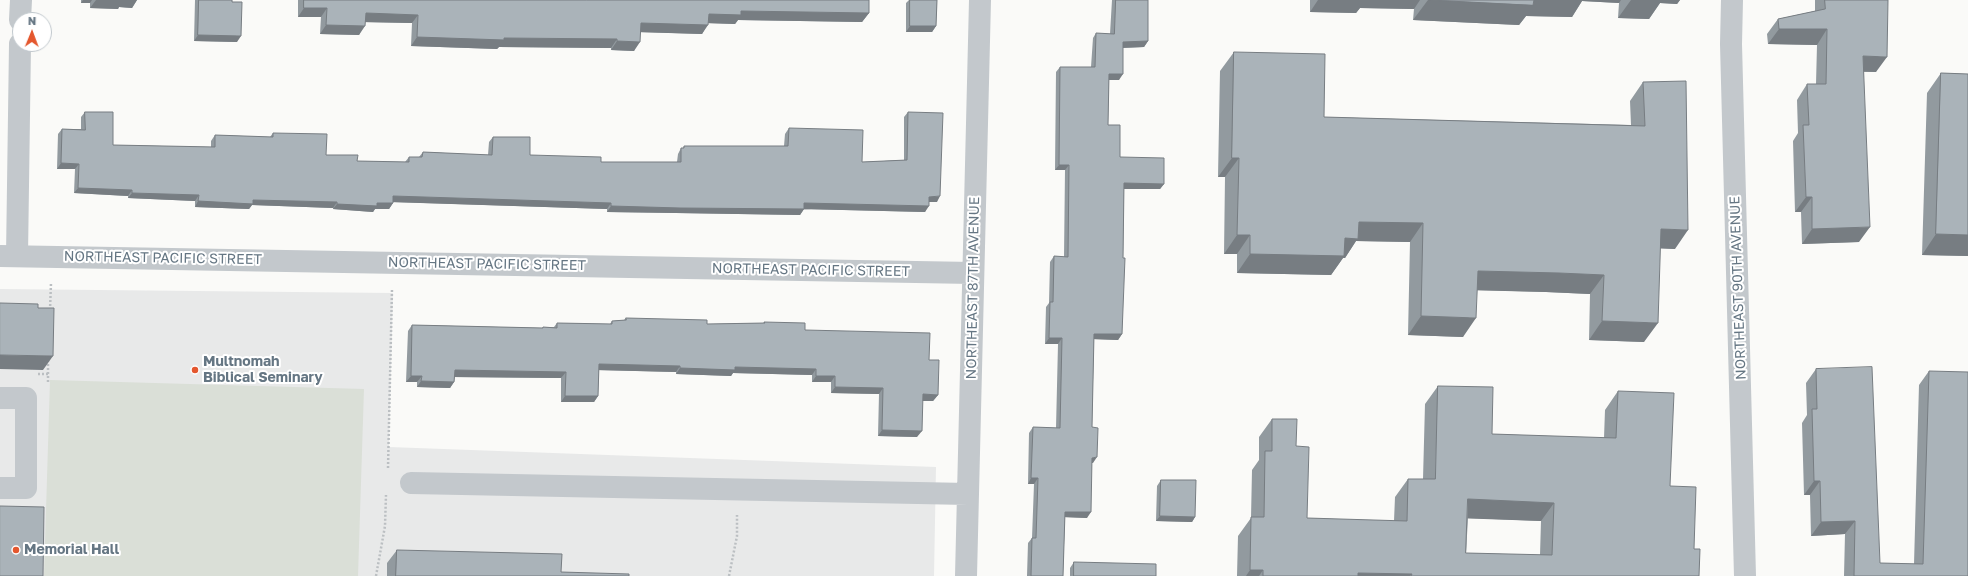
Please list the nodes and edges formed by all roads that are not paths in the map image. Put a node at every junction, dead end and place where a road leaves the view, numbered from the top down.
1 (21, 0) edge
2 (980, 0) edge
3 (1732, 0) edge
4 (20, 12) edge
5 (20, 52) edge
6 (8, 256) edge
7 (973, 273) junction
8 (0, 398) edge
9 (411, 483) dead end
10 (0, 488) edge
11 (968, 494) junction
12 (966, 576) edge
13 (1745, 576) edge

1 - 4 street
2 - 7 street, NORTHEAST 87TH AVENUE
3 - 13 street, NORTHEAST 90TH AVENUE
5 - 6 street
6 - 7 street, NORTHEAST PACIFIC STREET
7 - 11 street, NORTHEAST 87TH AVENUE
8 - 10 street
9 - 11 street
11 - 12 street, NORTHEAST 87TH AVENUE

